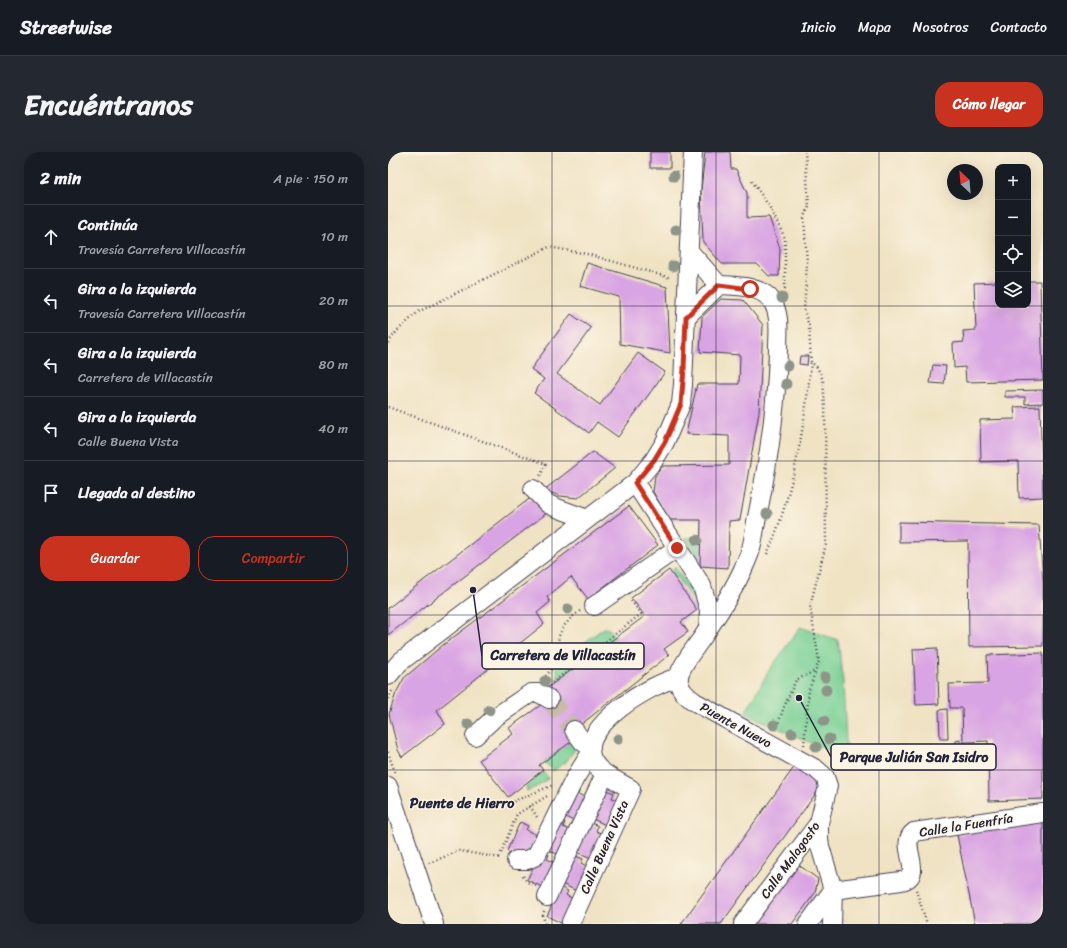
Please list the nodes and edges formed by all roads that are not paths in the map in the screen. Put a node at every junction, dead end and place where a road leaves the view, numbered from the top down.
1 (693, 152) edge
2 (689, 251) junction
3 (688, 282) junction
4 (716, 285) junction
5 (686, 317) junction
6 (635, 483) junction
7 (533, 489) road end
8 (587, 519) junction
9 (677, 548) junction
10 (702, 586) junction
11 (734, 586) junction
12 (594, 606) road end
13 (708, 630) junction
14 (388, 676) edge
15 (679, 677) junction
16 (550, 692) road end
17 (574, 730) tunnel mouth
18 (475, 736) dead end
19 (776, 741) joint
20 (590, 751) junction
21 (605, 774) junction
22 (388, 786) edge
23 (1043, 813) edge
24 (819, 823) junction
25 (507, 859) road end
26 (839, 889) junction
27 (548, 894) road end
28 (571, 922) dead end
29 (434, 924) edge
30 (743, 924) edge
31 (808, 924) edge
32 (832, 924) edge

1 - 2 street
2 - 3 street
2 - 4 street
3 - 4 street
3 - 5 street
4 - 5 street
4 - 11 street
5 - 6 street
6 - 8 street
6 - 9 street
7 - 8 street
8 - 14 street
9 - 10 street
9 - 12 street
10 - 11 street
10 - 13 street
11 - 13 street
13 - 15 street
15 - 19 street, Puente Nuevo
15 - 20 street
16 - 18 street
17 - 20 street, Calle Buena Vista
19 - 24 street, Calle Malagosto
20 - 21 street, Calle Buena Vista
20 - 25 street
21 - 27 street
21 - 28 street, Calle Buena Vista
22 - 29 street
23 - 26 street, Calle la Fuenfría
24 - 26 street
24 - 30 street, Calle Malagosto
26 - 31 street
26 - 32 street

